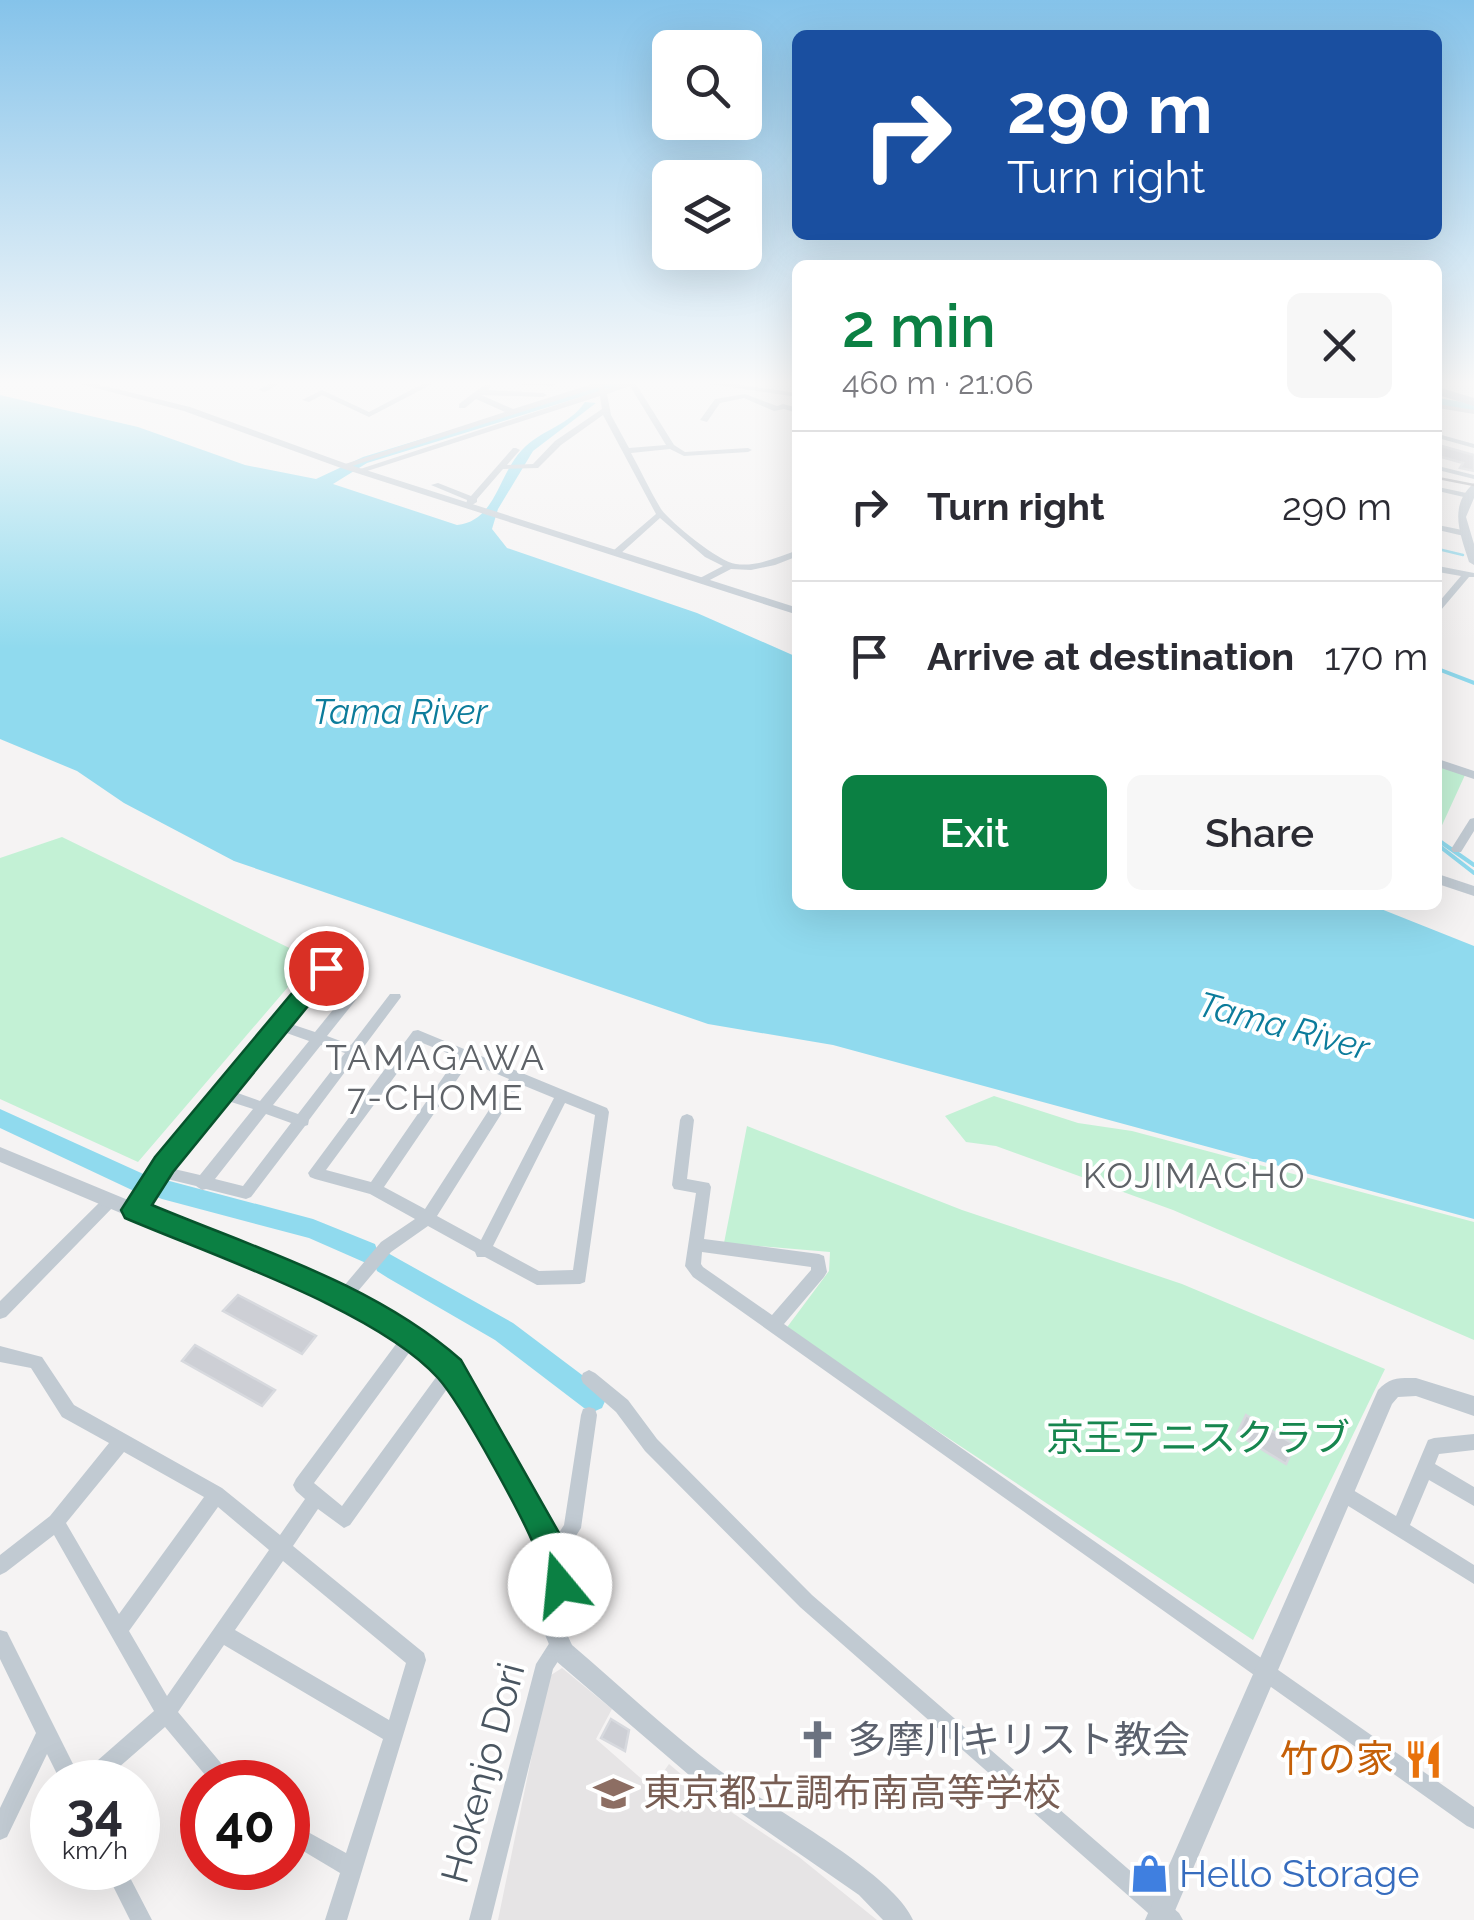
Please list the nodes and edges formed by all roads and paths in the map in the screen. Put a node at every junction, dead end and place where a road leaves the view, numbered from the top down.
1 (356, 470) edge
2 (504, 470) edge
3 (635, 470) edge
4 (1444, 470) edge
5 (1474, 477) edge
6 (435, 484) dead end
7 (1442, 489) edge
8 (1471, 491) edge
9 (472, 503) junction
10 (660, 514) junction
11 (1442, 529) edge
12 (1468, 534) edge
13 (617, 552) junction
14 (792, 555) edge
15 (1474, 562) edge
16 (728, 567) junction
17 (1442, 570) edge
18 (1470, 575) edge
19 (703, 580) junction
20 (1442, 604) edge
21 (792, 610) edge
22 (1442, 764) edge
23 (1474, 774) edge
24 (1474, 822) edge
25 (1458, 849) dead end
26 (1442, 879) edge
27 (1474, 891) edge
28 (326, 968) dead end
29 (354, 993) dead end
30 (395, 998) dead end
31 (278, 1025) junction
32 (318, 1038) junction
33 (354, 1051) junction
34 (466, 1055) junction
35 (518, 1077) junction
36 (222, 1093) junction
37 (562, 1096) junction
38 (262, 1107) junction
39 (686, 1120) dead end
40 (303, 1122) junction
41 (0, 1154) edge
42 (158, 1171) junction
43 (202, 1184) junction
44 (374, 1189) junction
45 (110, 1201) junction
46 (134, 1210) junction
47 (426, 1219) junction
48 (697, 1245) junction
49 (482, 1252) junction
50 (343, 1298) junction
51 (0, 1312) edge
52 (774, 1324) junction
53 (410, 1337) junction
54 (0, 1354) edge
55 (450, 1370) junction
56 (588, 1378) dead end
57 (1474, 1406) edge
58 (589, 1415) dead end
59 (1474, 1442) edge
60 (120, 1443) junction
61 (1425, 1468) junction
62 (1343, 1493) junction
63 (216, 1494) junction
64 (1474, 1497) edge
65 (316, 1498) junction
66 (56, 1522) junction
67 (1400, 1528) junction
68 (280, 1546) junction
69 (554, 1554) junction
70 (0, 1566) edge
71 (1474, 1575) edge
72 (120, 1629) junction
73 (223, 1634) junction
74 (0, 1639) edge
75 (559, 1646) junction
76 (1267, 1672) junction
77 (166, 1713) junction
78 (46, 1734) junction
79 (395, 1734) junction
80 (60, 1760) edge
81 (113, 1760) edge
82 (206, 1760) edge
83 (1474, 1819) edge
84 (0, 1830) edge
85 (310, 1844) edge
86 (352, 1868) junction
87 (125, 1890) edge
88 (1164, 1917) edge
89 (141, 1920) edge
90 (336, 1920) edge
91 (480, 1920) edge
92 (900, 1920) edge

1 - 9 street
2 - 9 street
3 - 10 street
4 - 5 street
6 - 9 street
7 - 8 street
8 - 12 street
9 - 13 street
10 - 13 street
10 - 16 street
11 - 12 street
12 - 15 street
13 - 19 street
14 - 16 street
16 - 19 street
17 - 18 street
18 - 20 street
19 - 21 street
22 - 23 street
24 - 25 street
26 - 27 street
28 - 31 street
29 - 32 street
30 - 33 street
31 - 32 street
31 - 36 street
32 - 33 street
32 - 38 street
33 - 40 street
34 - 35 street
34 - 44 street
34 - 44 street
35 - 37 street
35 - 47 street
36 - 38 street
36 - 42 street
37 - 49 street
37 - 49 street
38 - 40 street
38 - 43 street
39 - 48 street
40 - 43 street
41 - 45 street
42 - 43 street
42 - 46 street
44 - 47 street
45 - 46 street
45 - 51 street
46 - 50 street
47 - 49 street
47 - 50 street
48 - 52 street
48 - 52 street
50 - 53 street
52 - 76 street
53 - 55 street
53 - 65 street
54 - 60 street
55 - 65 street
55 - 69 street
56 - 88 street
57 - 62 street
58 - 69 street
59 - 61 street
60 - 63 street
60 - 66 street
61 - 64 street
61 - 67 street
62 - 67 street
62 - 76 street
63 - 68 street
63 - 72 street
65 - 68 street
66 - 70 street
66 - 72 street
67 - 71 street
68 - 73 street
68 - 79 street
69 - 75 street
72 - 77 street
73 - 77 street
73 - 79 street
74 - 78 street
75 - 91 street, Hokenjo Dori
75 - 92 street
76 - 83 street
76 - 88 street
77 - 81 street
77 - 82 street
78 - 80 street
78 - 84 street
79 - 86 street
85 - 86 street
86 - 90 street
87 - 89 street

